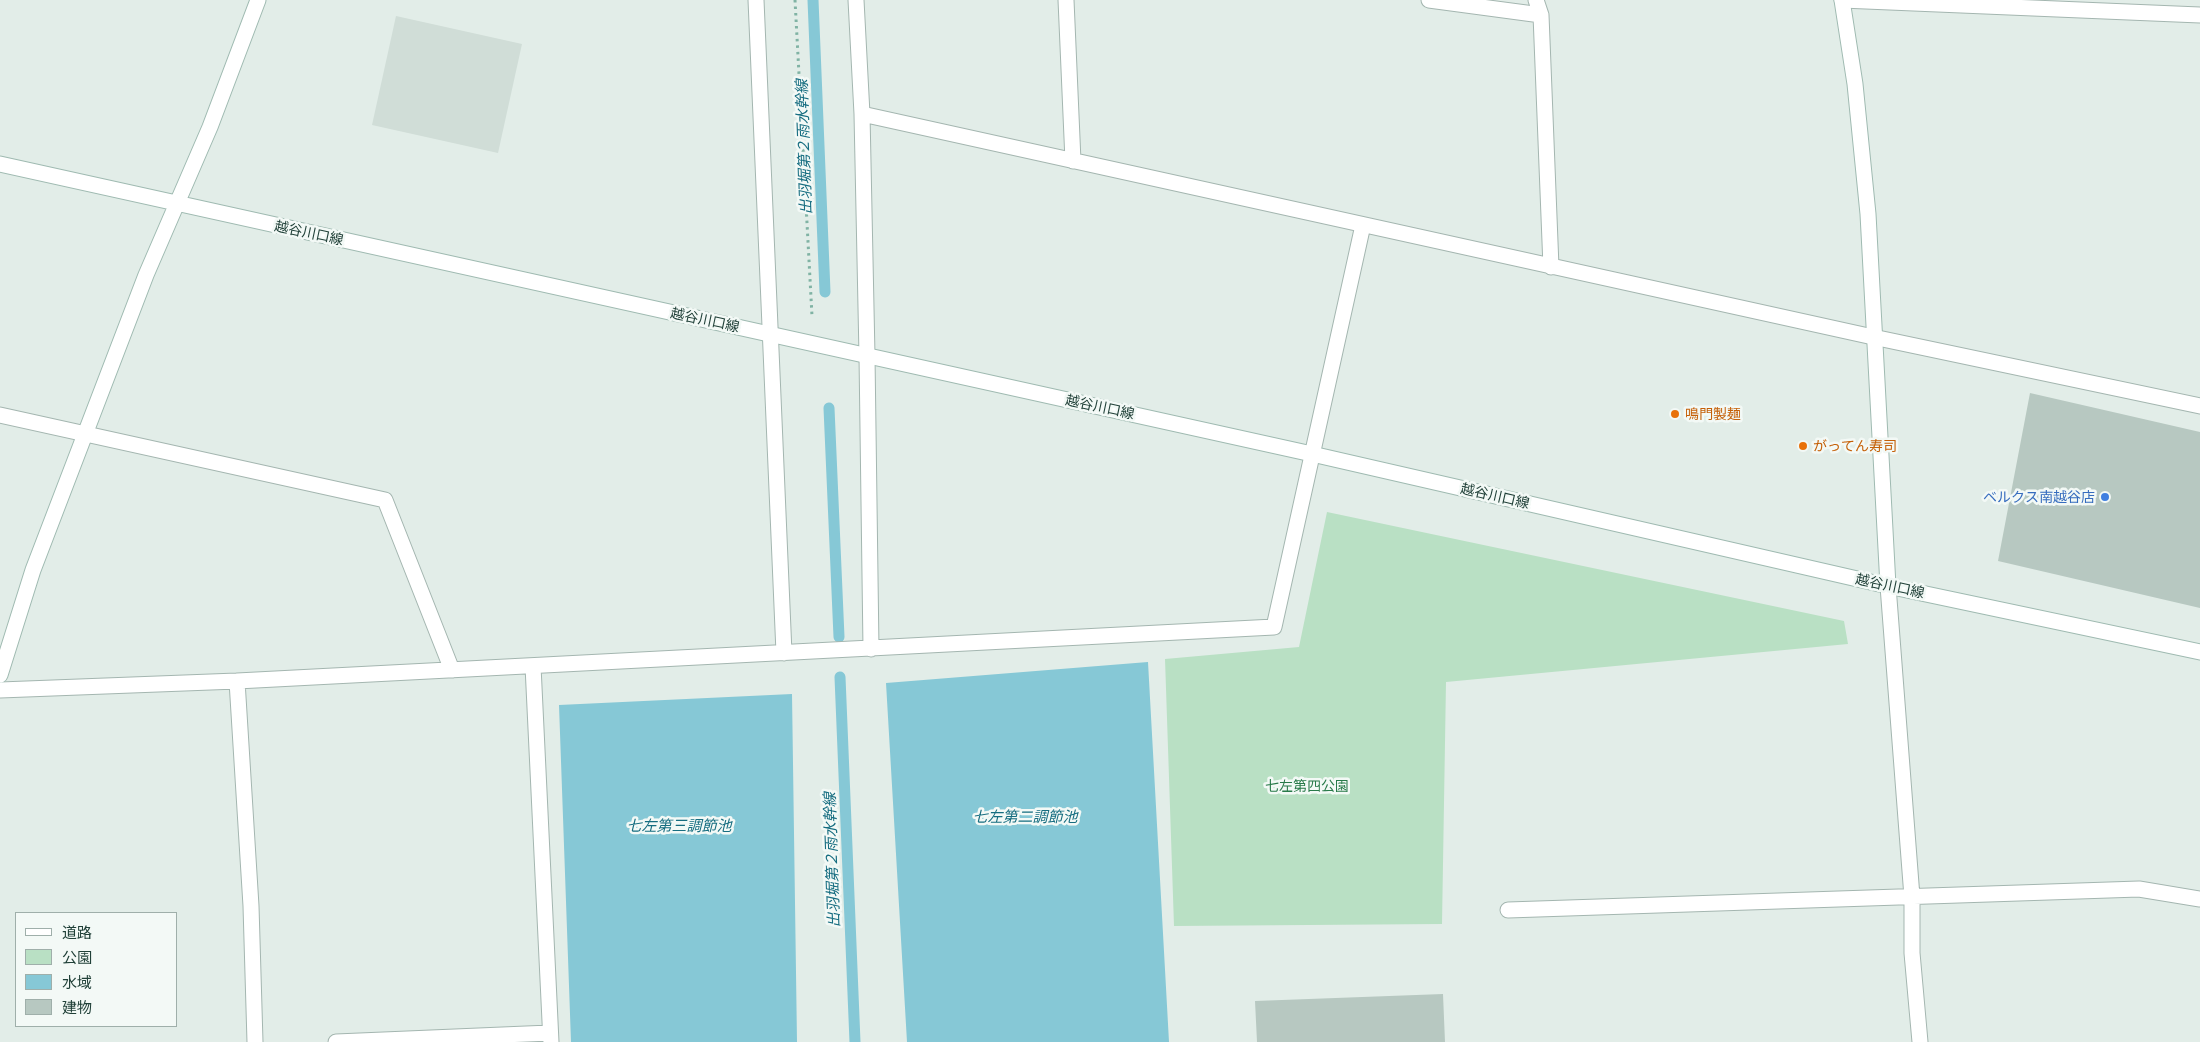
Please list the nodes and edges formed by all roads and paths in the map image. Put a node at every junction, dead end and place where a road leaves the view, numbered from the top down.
1 (258, 0) edge
2 (756, 0) edge
3 (795, 0) edge
4 (856, 0) edge
5 (1066, 0) edge
6 (1429, 0) edge
7 (1536, 0) edge
8 (1842, 0) edge
9 (1542, 15) junction
10 (2200, 15) edge
11 (862, 114) junction
12 (1073, 161) junction
13 (0, 164) edge
14 (178, 204) junction
15 (1363, 225) junction
16 (1551, 266) junction
17 (769, 334) junction
18 (1873, 338) junction
19 (814, 344) junction
20 (868, 356) junction
21 (2200, 406) edge
22 (0, 415) edge
23 (86, 434) junction
24 (1312, 454) junction
25 (1888, 586) junction
26 (871, 649) junction
27 (2200, 652) edge
28 (784, 653) junction
29 (533, 666) junction
30 (452, 670) junction
31 (0, 675) edge
32 (237, 681) junction
33 (0, 690) edge
34 (1912, 896) junction
35 (2200, 898) edge
36 (1508, 910) dead end
37 (551, 1038) edge
38 (255, 1042) edge
39 (336, 1042) edge
40 (1920, 1042) edge

1 - 14 street
2 - 17 street
3 - 19 path
4 - 11 street
5 - 12 street
6 - 9 street
7 - 9 street
8 - 10 street
8 - 18 street
9 - 16 street
11 - 12 street
11 - 20 street
12 - 15 street
13 - 14 street, 越谷川口線
14 - 17 street, 越谷川口線
14 - 23 street
15 - 16 street
15 - 24 street
16 - 18 street
17 - 19 street, 越谷川口線
17 - 28 street
18 - 21 street
18 - 25 street
19 - 20 street, 越谷川口線
20 - 24 street, 越谷川口線
20 - 26 street
22 - 23 street
23 - 30 street
23 - 31 street
24 - 25 street, 越谷川口線
24 - 26 street
25 - 27 street, 越谷川口線
25 - 34 street
26 - 28 street
28 - 29 street
29 - 30 street
29 - 37 street
30 - 32 street
32 - 33 street
32 - 38 street
34 - 35 street
34 - 36 street
34 - 40 street
37 - 39 street

